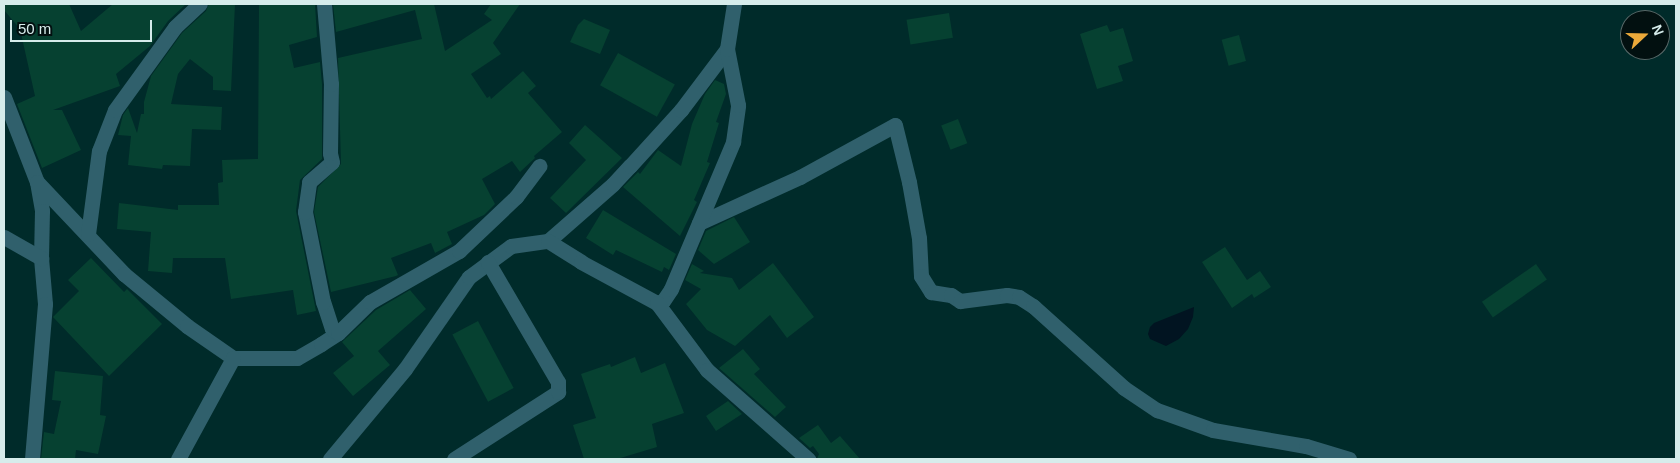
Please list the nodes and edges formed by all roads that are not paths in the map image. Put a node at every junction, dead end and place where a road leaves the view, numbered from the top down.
1 (200, 4) edge
2 (324, 4) edge
3 (734, 4) edge
4 (727, 49) junction
5 (4, 97) edge
6 (539, 166) dead end
7 (37, 182) junction
8 (699, 223) junction
9 (88, 234) junction
10 (4, 238) edge
11 (548, 241) junction
12 (41, 258) junction
13 (488, 262) junction
14 (657, 303) junction
15 (338, 333) junction
16 (233, 358) junction
17 (32, 459) edge
18 (178, 459) edge
19 (330, 459) edge
20 (454, 459) edge
21 (808, 459) edge
22 (1349, 459) edge

1 - 9 street
2 - 15 street
3 - 4 street
4 - 8 street
4 - 11 street
5 - 7 street
6 - 15 street
7 - 9 street
7 - 12 street
8 - 14 street
8 - 22 street
9 - 16 street
10 - 12 street
11 - 13 street
11 - 14 street
12 - 17 street
13 - 19 street
13 - 20 street
14 - 21 street
15 - 16 street
16 - 18 street

